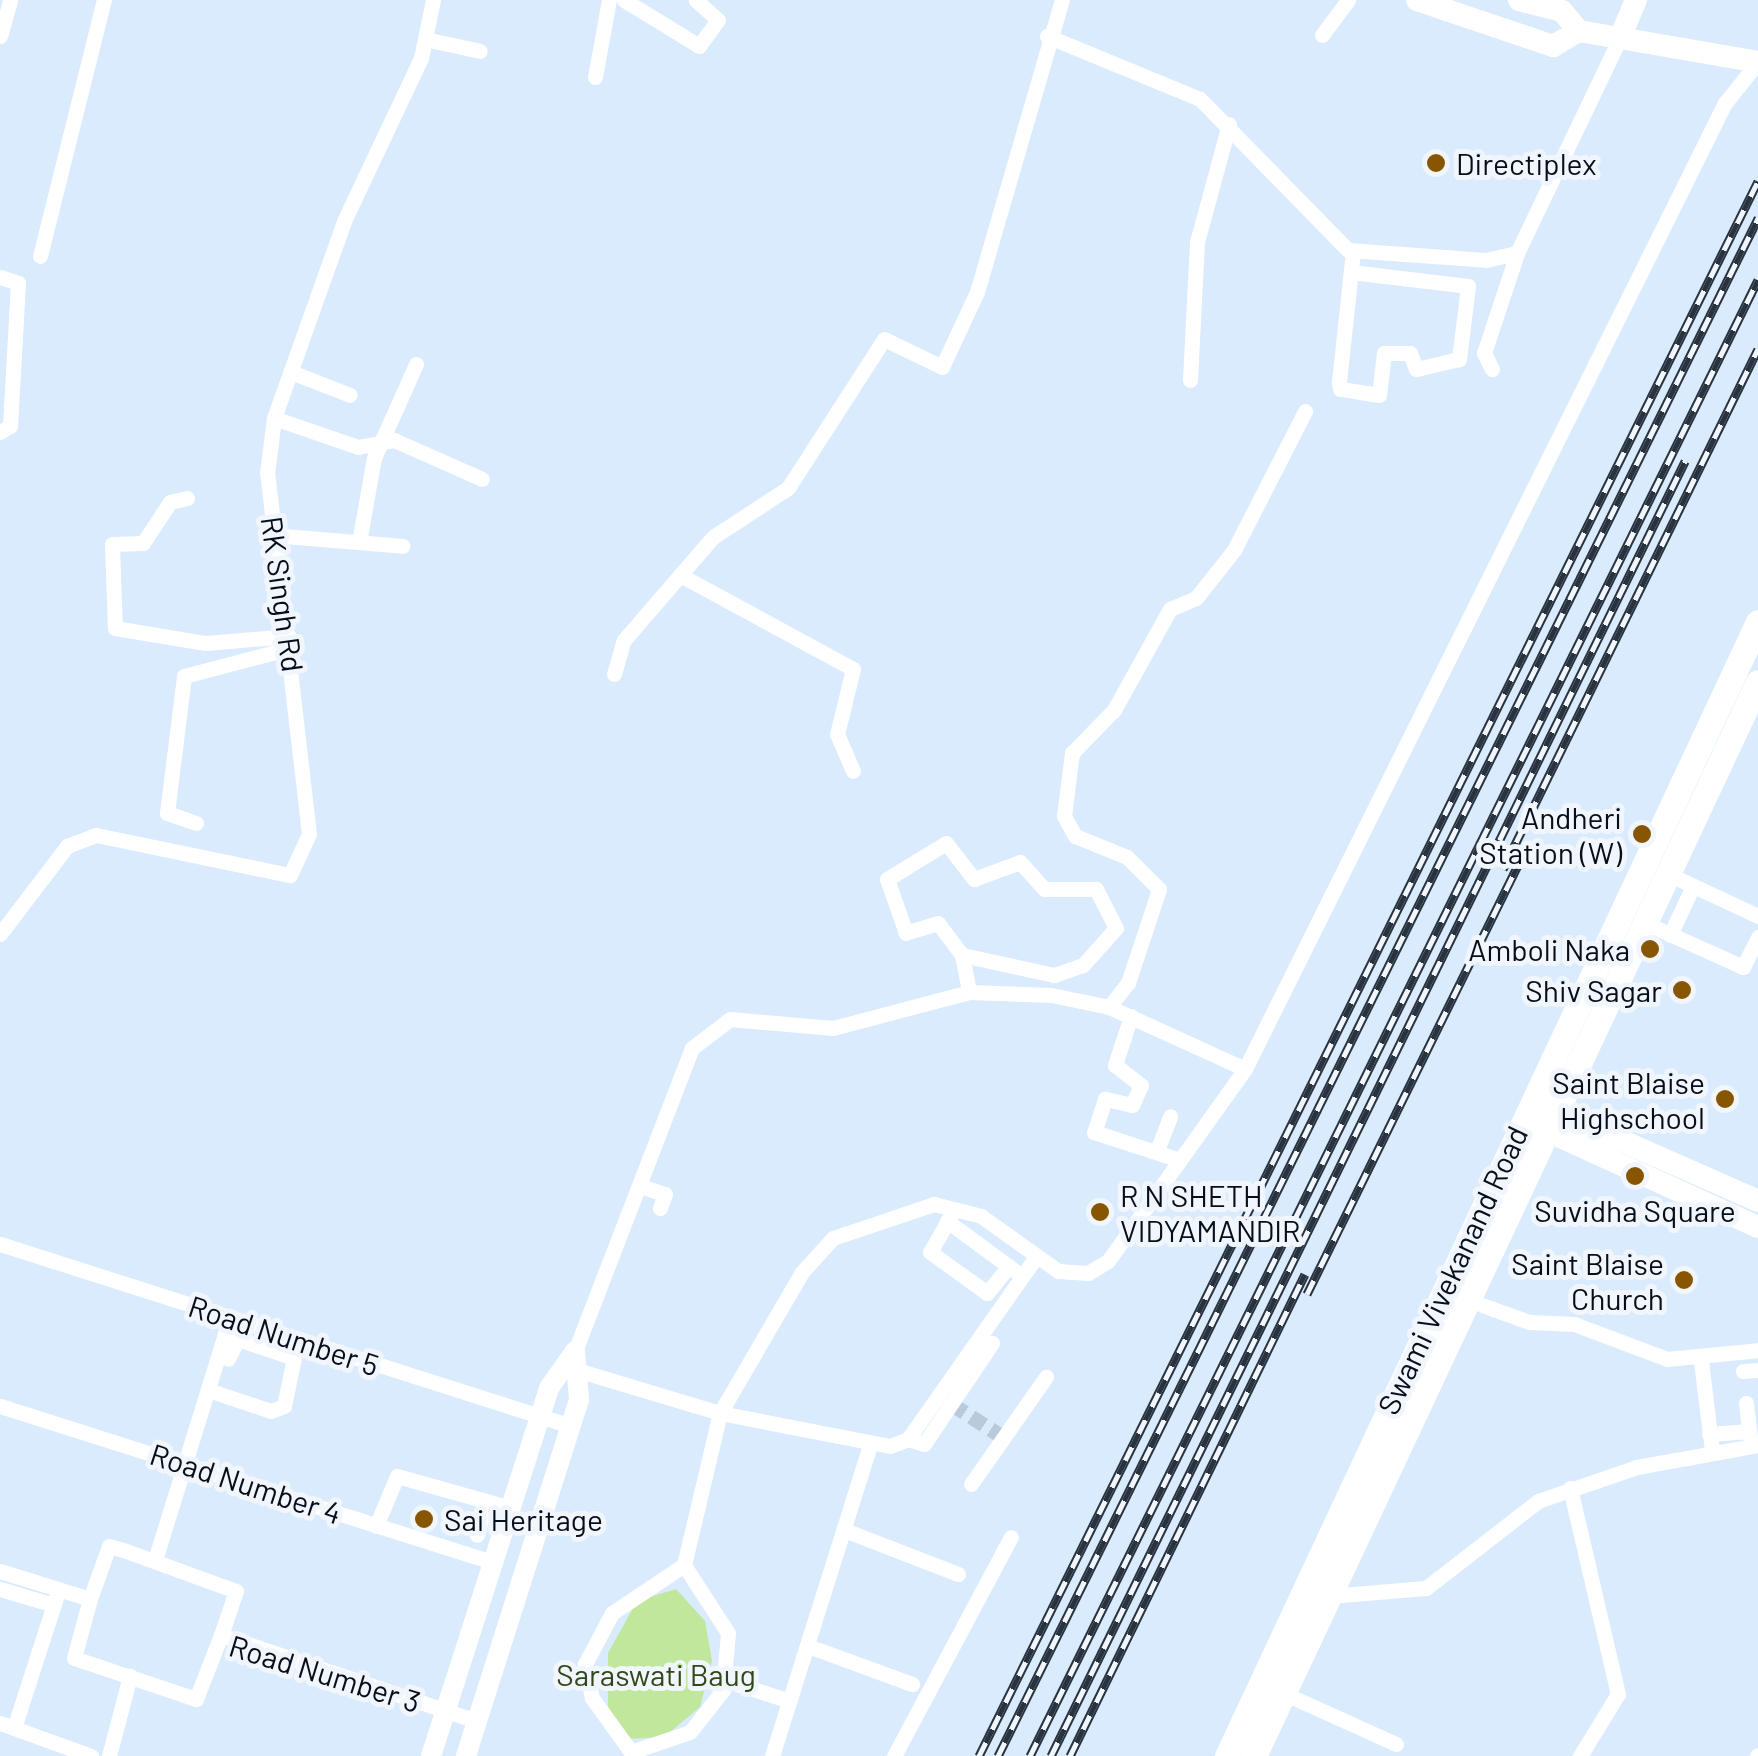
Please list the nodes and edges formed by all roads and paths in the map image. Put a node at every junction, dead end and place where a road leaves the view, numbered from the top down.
1 (10, 0) edge
2 (104, 0) edge
3 (433, 0) edge
4 (609, 0) edge
5 (624, 0) edge
6 (696, 0) edge
7 (1062, 0) edge
8 (1348, 0) edge
9 (1416, 0) edge
10 (1519, 0) edge
11 (1636, 0) edge
12 (1562, 11) junction
13 (1579, 31) junction
14 (1322, 34) dead end
15 (0, 36) edge
16 (1048, 36) junction
17 (1620, 38) junction
18 (425, 40) junction
19 (1553, 46) junction
20 (480, 51) dead end
21 (1758, 62) edge
22 (595, 77) dead end
23 (1229, 124) junction
24 (1353, 251) junction
25 (1517, 253) junction
26 (40, 256) dead end
27 (1426, 256) junction
28 (1350, 272) junction
29 (0, 276) edge
30 (1425, 280) junction
31 (416, 364) dead end
32 (1492, 369) dead end
33 (291, 372) junction
34 (1190, 380) dead end
35 (350, 395) dead end
36 (1305, 410) dead end
37 (274, 418) junction
38 (0, 432) edge
39 (380, 440) junction
40 (482, 479) dead end
41 (188, 498) dead end
42 (273, 534) junction
43 (359, 542) junction
44 (404, 546) dead end
45 (680, 575) junction
46 (1758, 622) edge
47 (290, 642) junction
48 (614, 674) dead end
49 (1758, 682) edge
50 (853, 771) dead end
51 (196, 823) dead end
52 (1666, 873) junction
53 (1693, 886) junction
54 (1758, 916) edge
55 (1643, 922) junction
56 (0, 934) edge
57 (1670, 935) junction
58 (1756, 949) edge
59 (962, 956) junction
60 (1054, 975) junction
61 (969, 992) junction
62 (1051, 995) junction
63 (1109, 1006) junction
64 (1131, 1016) junction
65 (1244, 1069) junction
66 (1526, 1110) junction
67 (1170, 1116) dead end
68 (1550, 1122) junction
69 (1158, 1148) junction
70 (1180, 1160) junction
71 (640, 1186) junction
72 (665, 1194) dead end
73 (1758, 1201) edge
74 (951, 1215) junction
75 (1758, 1227) edge
76 (0, 1244) edge
77 (1035, 1258) junction
78 (1015, 1272) junction
79 (1463, 1299) junction
80 (230, 1318) junction
81 (273, 1331) junction
82 (992, 1343) dead end
83 (267, 1348) junction
84 (1758, 1350) edge
85 (1701, 1361) junction
86 (572, 1363) junction
87 (1046, 1377) dead end
88 (213, 1392) junction
89 (1752, 1400) edge
90 (947, 1401) junction
91 (0, 1406) edge
92 (720, 1413) junction
93 (542, 1416) junction
94 (568, 1426) junction
95 (1752, 1441) edge
96 (1710, 1442) junction
97 (870, 1445) junction
98 (185, 1462) junction
99 (971, 1484) dead end
100 (1570, 1488) junction
101 (486, 1501) junction
102 (511, 1508) junction
103 (376, 1526) junction
104 (847, 1531) junction
105 (477, 1535) dead end
106 (1011, 1537) dead end
107 (155, 1560) junction
108 (492, 1562) junction
109 (684, 1565) junction
110 (0, 1571) edge
111 (958, 1574) dead end
112 (0, 1589) edge
113 (1328, 1596) junction
114 (56, 1597) junction
115 (90, 1598) junction
116 (220, 1634) junction
117 (808, 1646) junction
118 (130, 1676) junction
119 (725, 1680) junction
120 (912, 1684) dead end
121 (1284, 1693) junction
122 (790, 1701) junction
123 (444, 1710) junction
124 (0, 1712) edge
125 (476, 1722) junction
126 (10, 1723) edge
127 (1396, 1744) dead end
128 (631, 1754) edge
129 (91, 1756) edge
130 (109, 1756) edge
131 (431, 1756) edge
132 (466, 1756) edge
133 (772, 1756) edge
134 (894, 1756) edge
135 (1227, 1756) edge
136 (1254, 1756) edge
137 (1581, 1756) edge

1 - 15 street
2 - 26 street
3 - 18 street, RK Singh Rd
4 - 22 street
5 - 6 street
7 - 16 street
8 - 14 street
9 - 19 main road
10 - 12 main road
11 - 17 main road
12 - 13 main road
12 - 19 main road
13 - 17 main road
13 - 19 main road
16 - 23 street
16 - 45 street
17 - 21 main road
17 - 25 street
18 - 20 street
18 - 33 street, RK Singh Rd
21 - 65 street
23 - 24 street
23 - 34 street
24 - 27 street
24 - 28 street
25 - 27 street
25 - 32 street
27 - 30 street
28 - 30 street
28 - 30 street
29 - 38 street
31 - 39 street
33 - 35 street
33 - 37 street, RK Singh Rd
36 - 63 street
37 - 39 street
37 - 42 street, RK Singh Rd
39 - 40 street
39 - 43 street
41 - 47 street
42 - 43 street
42 - 47 street, RK Singh Rd
43 - 44 street
45 - 48 street
45 - 50 street
46 - 66 main road, Swami Vivekanand Road
47 - 51 street
47 - 56 street, RK Singh Rd
49 - 52 main road, Swami Vivekanand Road
52 - 53 street
52 - 55 main road, Swami Vivekanand Road
53 - 54 street
53 - 57 street
55 - 57 street
55 - 68 main road, Swami Vivekanand Road
57 - 58 street
59 - 60 street
59 - 60 street
59 - 61 street
60 - 62 street
61 - 62 street
61 - 71 street
62 - 63 street
63 - 64 street
64 - 65 street
64 - 69 street
65 - 70 street
66 - 68 main road
66 - 79 main road, Swami Vivekanand Road
67 - 69 street
68 - 73 main road
68 - 75 main road
68 - 79 main road, Swami Vivekanand Road
69 - 70 street
70 - 77 street
71 - 72 street
71 - 86 street
74 - 77 street
74 - 78 street
74 - 78 street
74 - 92 street
76 - 80 street, Road Number 5
77 - 78 street
78 - 90 street
79 - 85 street
79 - 113 main road, Swami Vivekanand Road
79 - 135 main road, Swami Vivekanand Road
80 - 81 street, Road Number 5
80 - 88 street
81 - 83 street
81 - 93 street, Road Number 5
82 - 90 street
83 - 88 street
83 - 88 street
84 - 85 street
85 - 96 street
86 - 92 street
86 - 93 street
86 - 94 street
87 - 99 street
88 - 98 street
89 - 95 street
90 - 97 street
91 - 98 street, Road Number 4
92 - 97 street
92 - 109 street
93 - 94 street, Road Number 5
93 - 102 street
94 - 125 street
95 - 96 street
96 - 100 street
97 - 104 street
98 - 103 street, Road Number 4
98 - 107 street
100 - 113 street
100 - 137 street
101 - 102 street
101 - 103 street
101 - 105 street
102 - 108 street
103 - 108 street, Road Number 4
104 - 111 street
104 - 117 street
106 - 134 street
107 - 115 street
107 - 116 street
108 - 123 street
109 - 119 street
109 - 128 street
110 - 114 street
112 - 114 street
113 - 121 main road, Swami Vivekanand Road
114 - 115 street
114 - 126 street
115 - 118 street, Road Number 3
116 - 118 street, Road Number 3
116 - 123 street, Road Number 3
117 - 120 street
117 - 122 street
118 - 130 street
119 - 122 street
119 - 128 street
121 - 127 street
121 - 136 main road, Swami Vivekanand Road
122 - 133 street
123 - 125 street, Road Number 3
123 - 131 street
124 - 126 street
125 - 132 street
126 - 129 street

